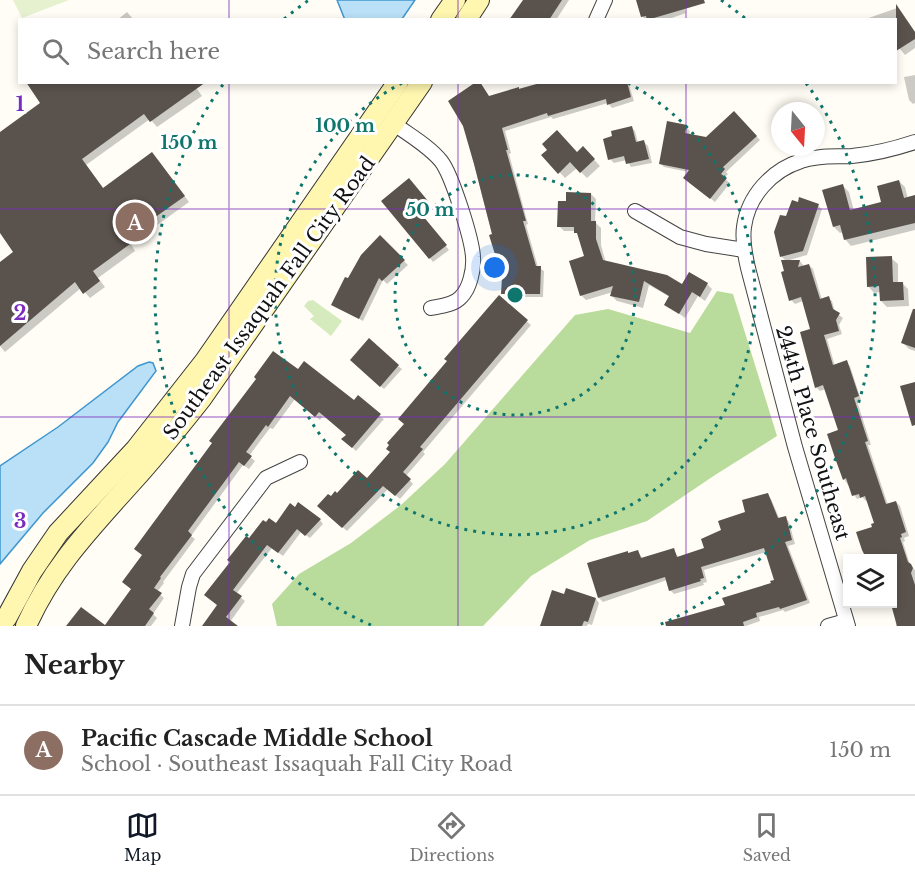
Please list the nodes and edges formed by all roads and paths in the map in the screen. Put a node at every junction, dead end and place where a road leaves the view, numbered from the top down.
1 (455, 0) edge
2 (479, 0) edge
3 (605, 0) edge
4 (442, 18) edge
5 (467, 18) edge
6 (597, 18) edge
7 (397, 84) edge
8 (421, 84) edge
9 (393, 123) junction
10 (915, 142) edge
11 (635, 212) dead end
12 (744, 250) junction
13 (431, 308) dead end
14 (300, 462) dead end
15 (847, 623) edge
16 (0, 626) edge
17 (27, 626) edge
18 (182, 626) edge
19 (828, 626) edge

1 - 4 street
2 - 5 street
3 - 6 street
7 - 16 street, Southeast Issaquah Fall City Road
8 - 9 street, Southeast Issaquah Fall City Road
9 - 13 street
9 - 17 street, Southeast Issaquah Fall City Road
10 - 12 street, 244th Place Southeast
11 - 12 street
12 - 15 street, 244th Place Southeast
14 - 18 street
15 - 19 street

